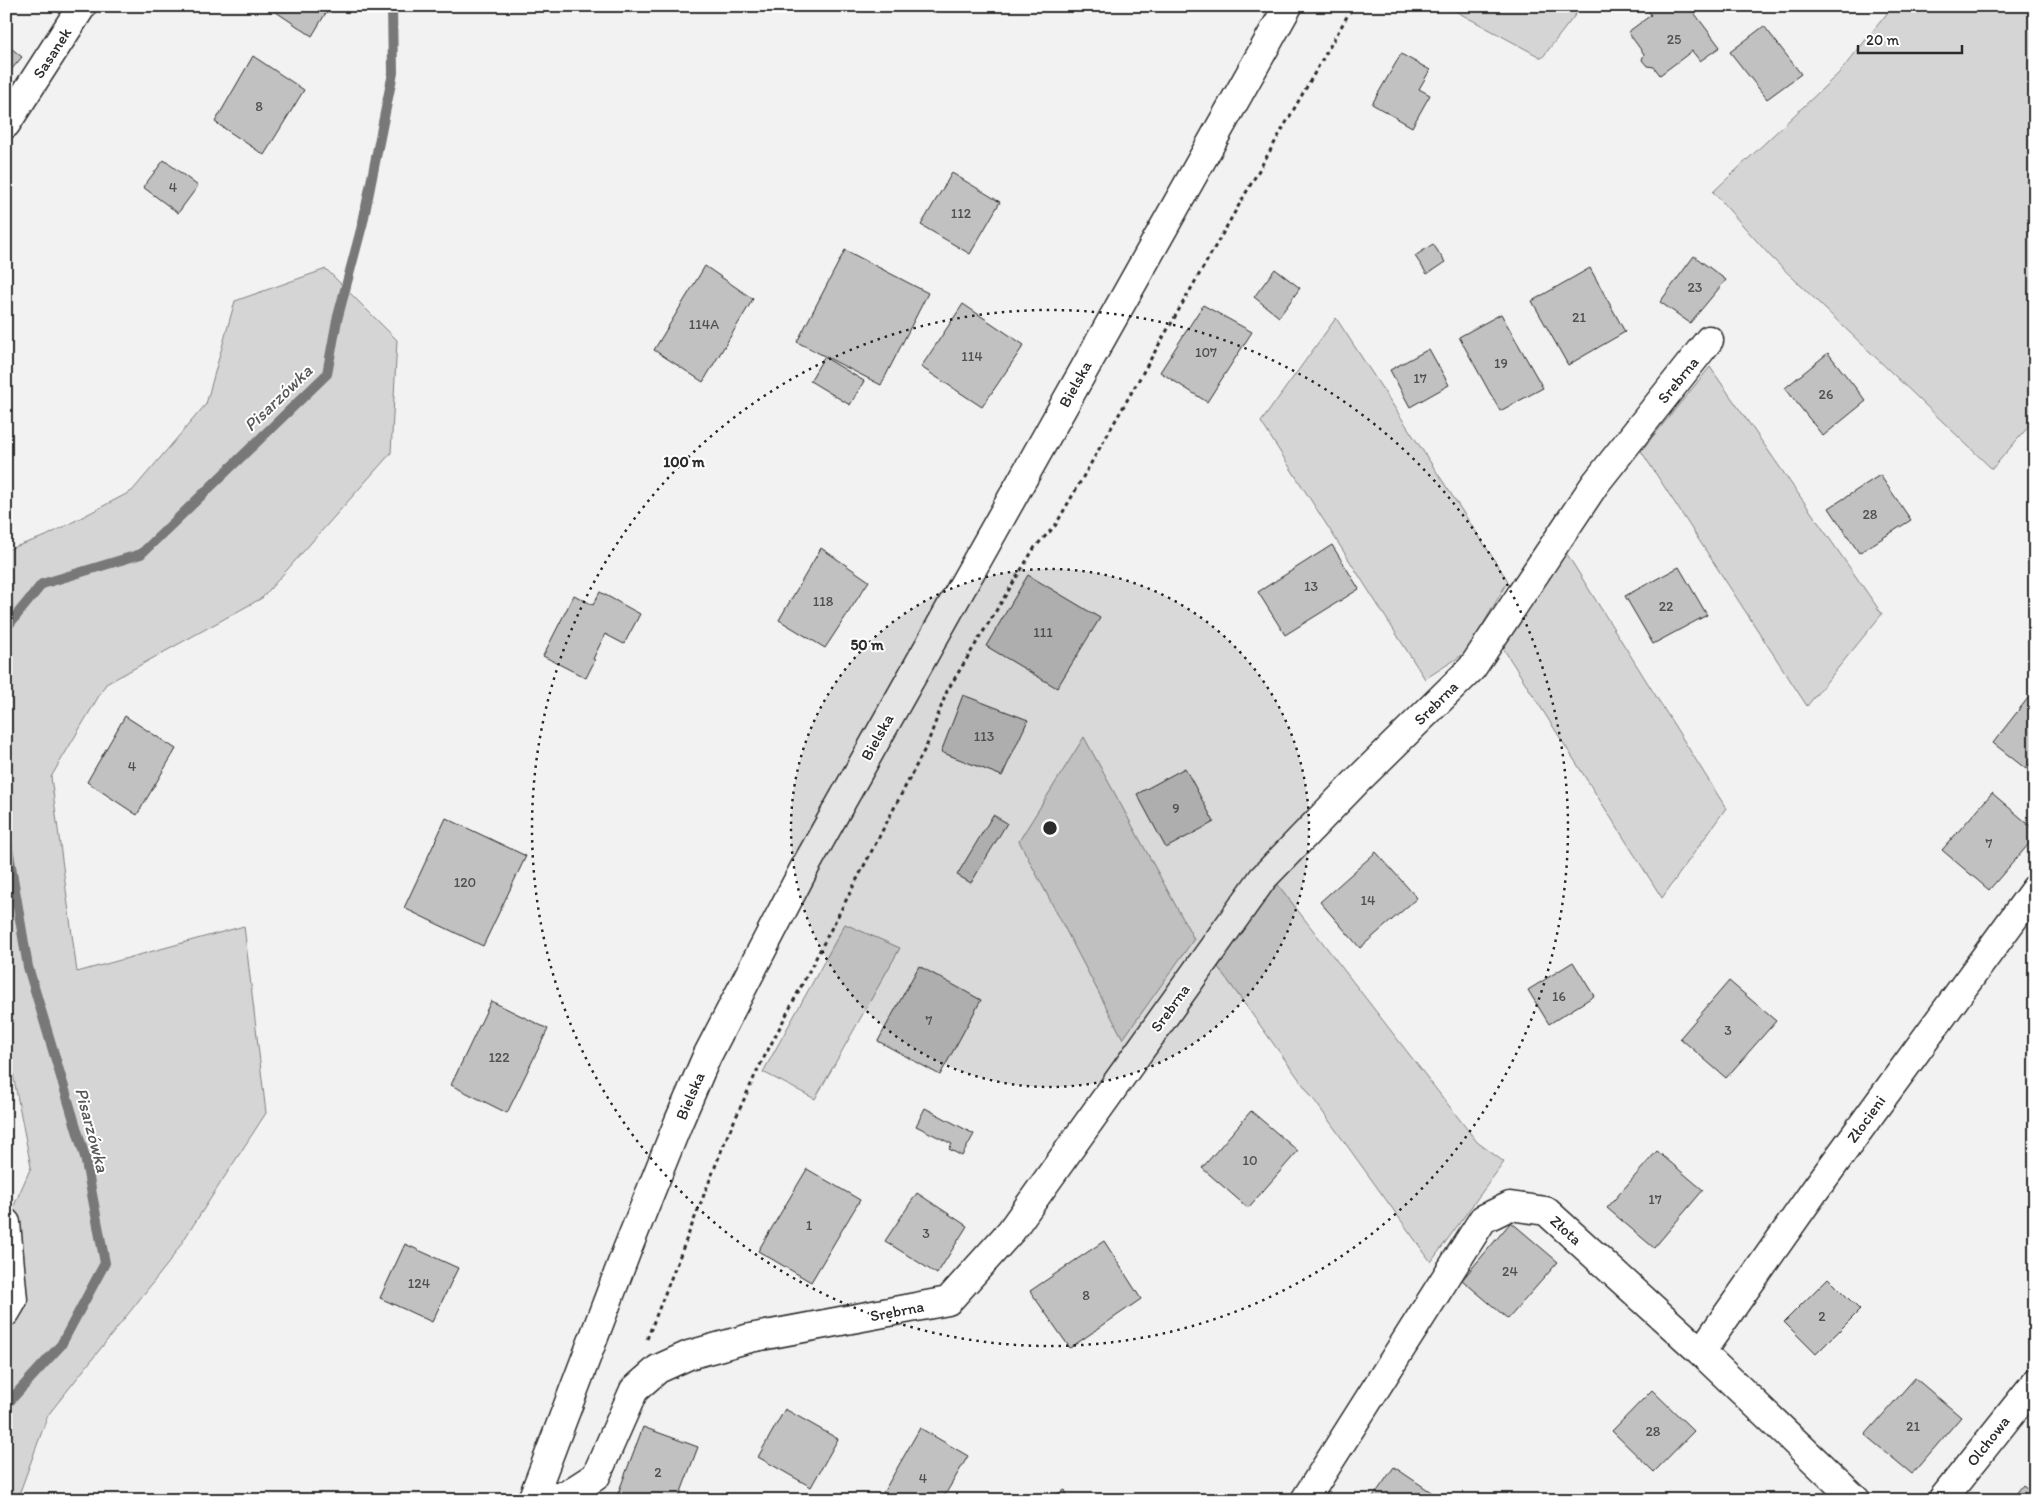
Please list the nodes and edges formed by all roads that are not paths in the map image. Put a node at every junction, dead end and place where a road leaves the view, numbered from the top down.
1 (82, 6) edge
2 (1288, 6) edge
3 (6, 124) edge
4 (1710, 340) dead end
5 (2035, 889) edge
6 (6, 1223) edge
7 (6, 1312) edge
8 (1701, 1352) junction
9 (2035, 1383) edge
10 (533, 1498) edge
11 (1305, 1500) edge
12 (1856, 1500) edge
13 (1942, 1500) edge

1 - 3 street, Sasanek
2 - 10 street, Bielska
4 - 10 street, Srebrna
5 - 8 street, Złocieni
6 - 7 street
8 - 11 street, Złota
8 - 12 street, Złota
9 - 13 street, Olchowa

